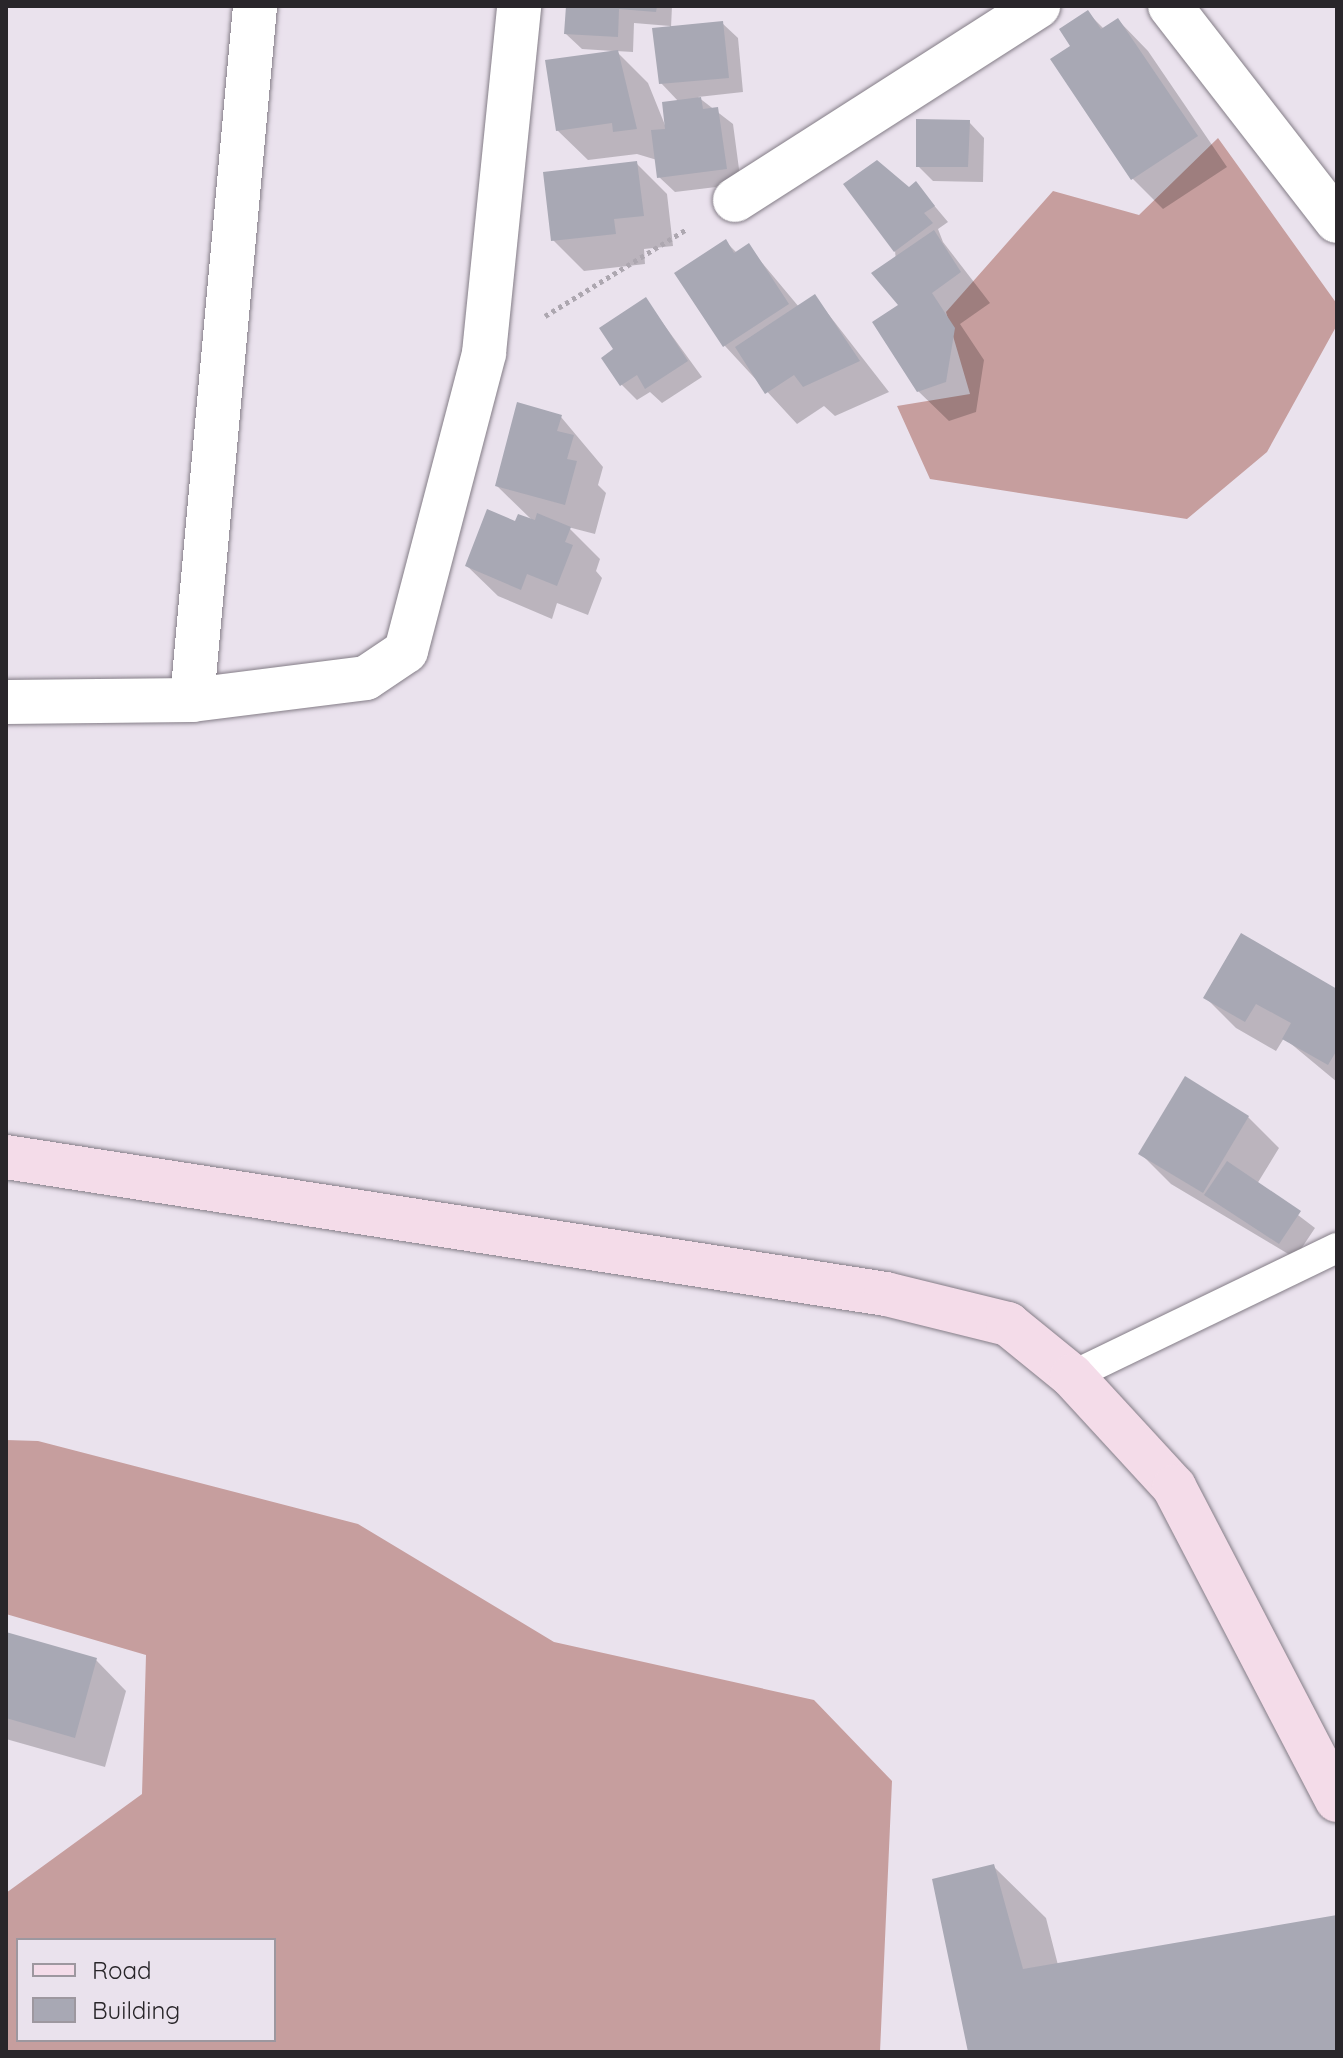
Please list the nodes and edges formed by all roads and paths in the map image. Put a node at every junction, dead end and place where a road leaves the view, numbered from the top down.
1 (255, 6) edge
2 (519, 6) edge
3 (1038, 6) edge
4 (1170, 6) edge
5 (735, 200) joint
6 (1337, 221) edge
7 (484, 353) junction
8 (192, 700) junction
9 (6, 702) edge
10 (6, 1157) edge
11 (1337, 1248) edge
12 (1072, 1376) junction
13 (1337, 1800) edge

1 - 8 street
2 - 7 street
3 - 5 street
4 - 6 street
5 - 7 path
7 - 8 street
8 - 9 street
10 - 12 street
11 - 12 lane
12 - 13 street

